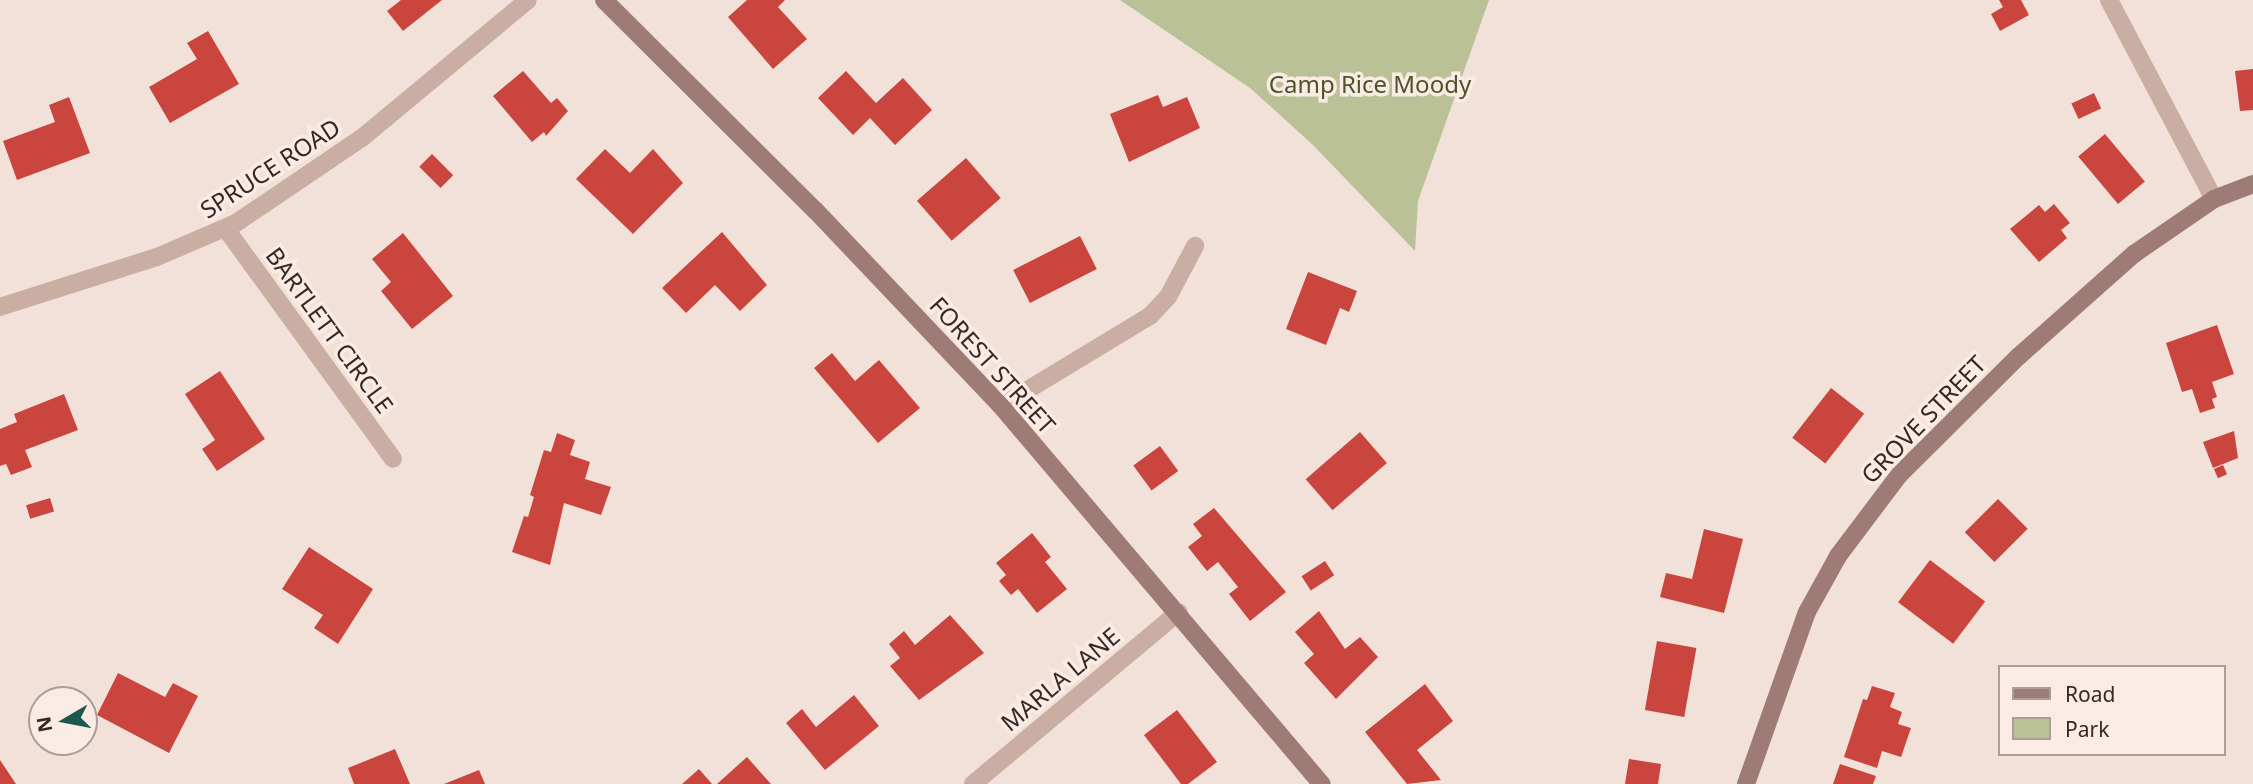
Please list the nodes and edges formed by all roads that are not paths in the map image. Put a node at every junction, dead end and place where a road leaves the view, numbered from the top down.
1 (528, 0) edge
2 (604, 0) edge
3 (2109, 0) edge
4 (2253, 184) edge
5 (2214, 199) junction
6 (226, 229) junction
7 (1195, 246) dead end
8 (0, 306) edge
9 (1002, 406) junction
10 (393, 459) dead end
11 (1179, 612) junction
12 (973, 784) edge
13 (1322, 784) edge
14 (1746, 784) edge

1 - 6 street, SPRUCE ROAD
2 - 9 street, FOREST STREET
3 - 5 street
4 - 5 street, GROVE STREET
5 - 14 street, GROVE STREET
6 - 8 street, SPRUCE ROAD
6 - 10 street, BARTLETT CIRCLE
7 - 9 street
9 - 11 street, FOREST STREET
11 - 12 street, MARLA LANE
11 - 13 street, FOREST STREET

